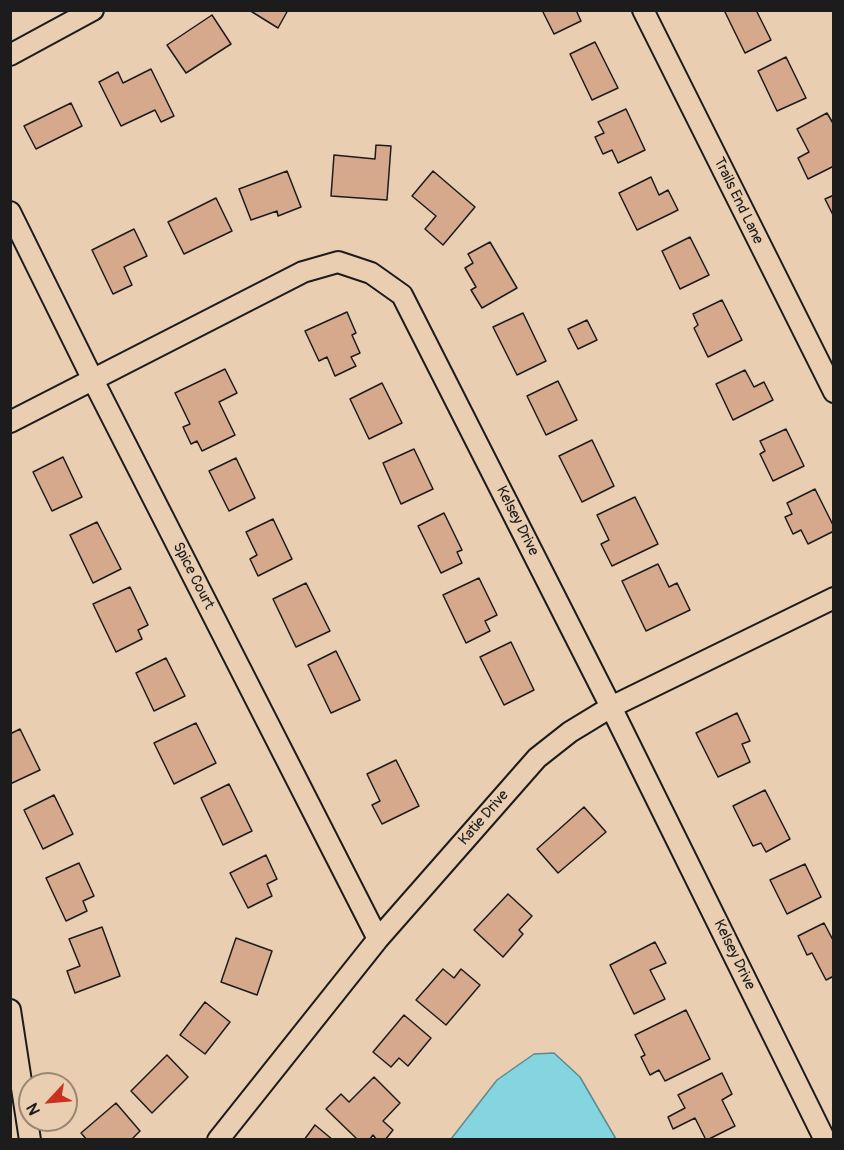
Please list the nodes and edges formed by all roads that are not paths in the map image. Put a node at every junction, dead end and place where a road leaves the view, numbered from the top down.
1 (93, 10) edge
2 (643, 10) edge
3 (10, 55) edge
4 (10, 212) edge
5 (93, 380) junction
6 (834, 392) edge
7 (10, 422) edge
8 (834, 598) edge
9 (611, 707) junction
10 (378, 939) junction
11 (10, 1010) edge
12 (30, 1140) edge
13 (218, 1140) edge
14 (825, 1140) edge

1 - 3 street
2 - 6 street, Trails End Lane
4 - 5 street, Spice Court
5 - 7 street, Kelsey Drive
5 - 9 street, Kelsey Drive
5 - 10 street, Spice Court
8 - 9 street, Katie Drive
9 - 10 street, Katie Drive
9 - 14 street, Kelsey Drive
10 - 13 street, Katie Drive
11 - 12 street

